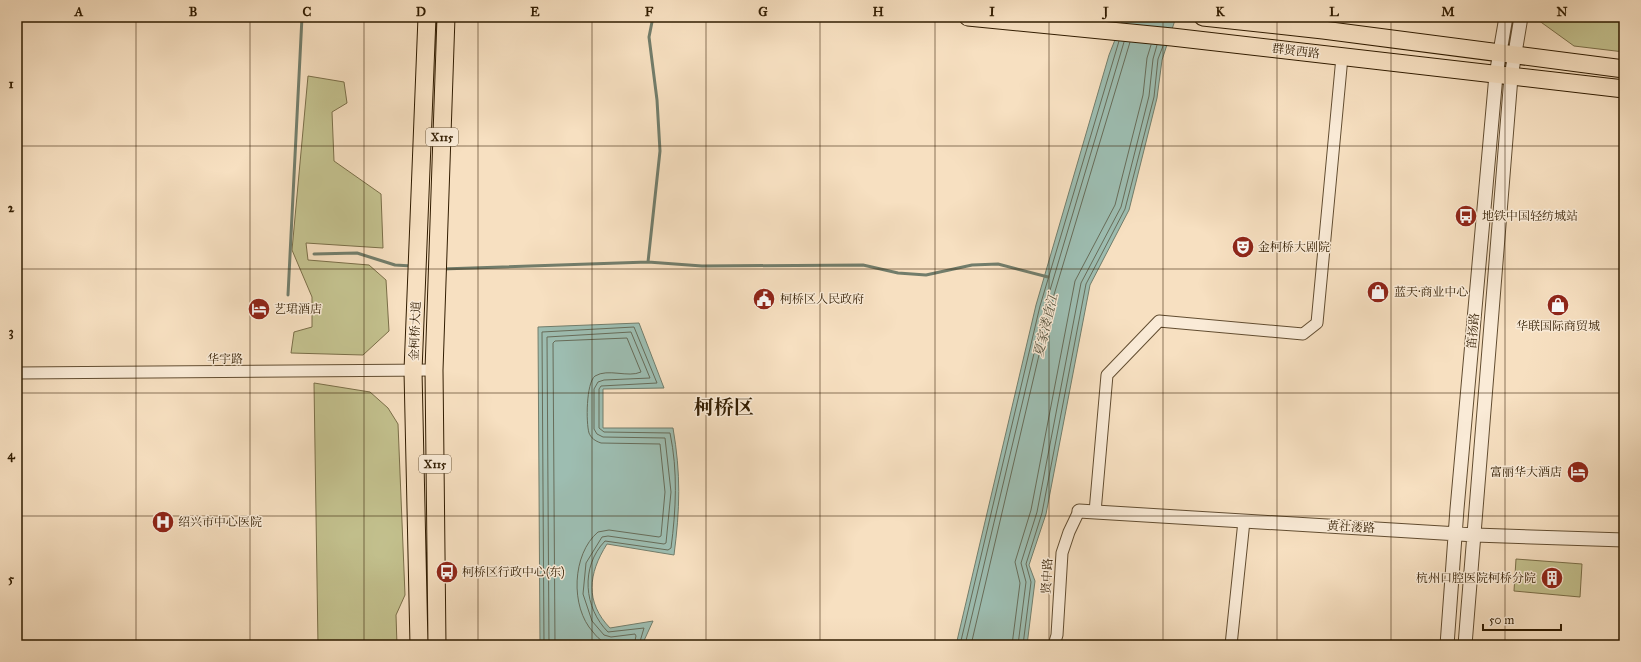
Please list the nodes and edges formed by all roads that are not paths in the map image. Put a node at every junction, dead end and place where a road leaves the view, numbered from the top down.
1 (427, 17) edge
2 (446, 17) edge
3 (968, 17) edge
4 (1203, 17) edge
5 (1506, 17) edge
6 (1521, 17) edge
7 (1507, 54) junction
8 (1342, 57) junction
9 (1624, 70) edge
10 (1504, 76) junction
11 (1624, 89) edge
12 (434, 370) junction
13 (413, 371) junction
14 (17, 373) edge
15 (1079, 511) joint
16 (1095, 512) junction
17 (1244, 521) junction
18 (1455, 533) junction
19 (1475, 535) junction
20 (1624, 540) edge
21 (419, 645) edge
22 (437, 645) edge
23 (1054, 645) edge
24 (1231, 645) edge
25 (1447, 645) edge
26 (1465, 645) edge

1 - 13 main road, 金柯桥大道 / X115
2 - 12 main road, 金柯桥大道 / X115
3 - 8 main road, 群贤西路
4 - 7 main road, 群贤西路
5 - 7 street, 笛扬路
6 - 7 street, 笛扬路
7 - 9 main road, 群贤西路
7 - 10 street, 笛扬路
8 - 10 main road, 群贤西路
8 - 16 street
10 - 11 main road, 群贤西路
10 - 18 street, 笛扬路
10 - 19 street, 笛扬路
12 - 13 street, 华宇路
12 - 22 main road, 金柯桥大道 / X115
13 - 14 street, 华宇路
13 - 21 main road, 金柯桥大道 / X115
15 - 16 street, 黄社溇路
15 - 23 street, 贤中路
16 - 17 street, 黄社溇路
17 - 18 street, 黄社溇路
17 - 24 street
18 - 19 street, 黄社溇路
18 - 25 street, 笛扬路
19 - 20 street, 黄社溇路
19 - 26 street, 笛扬路

